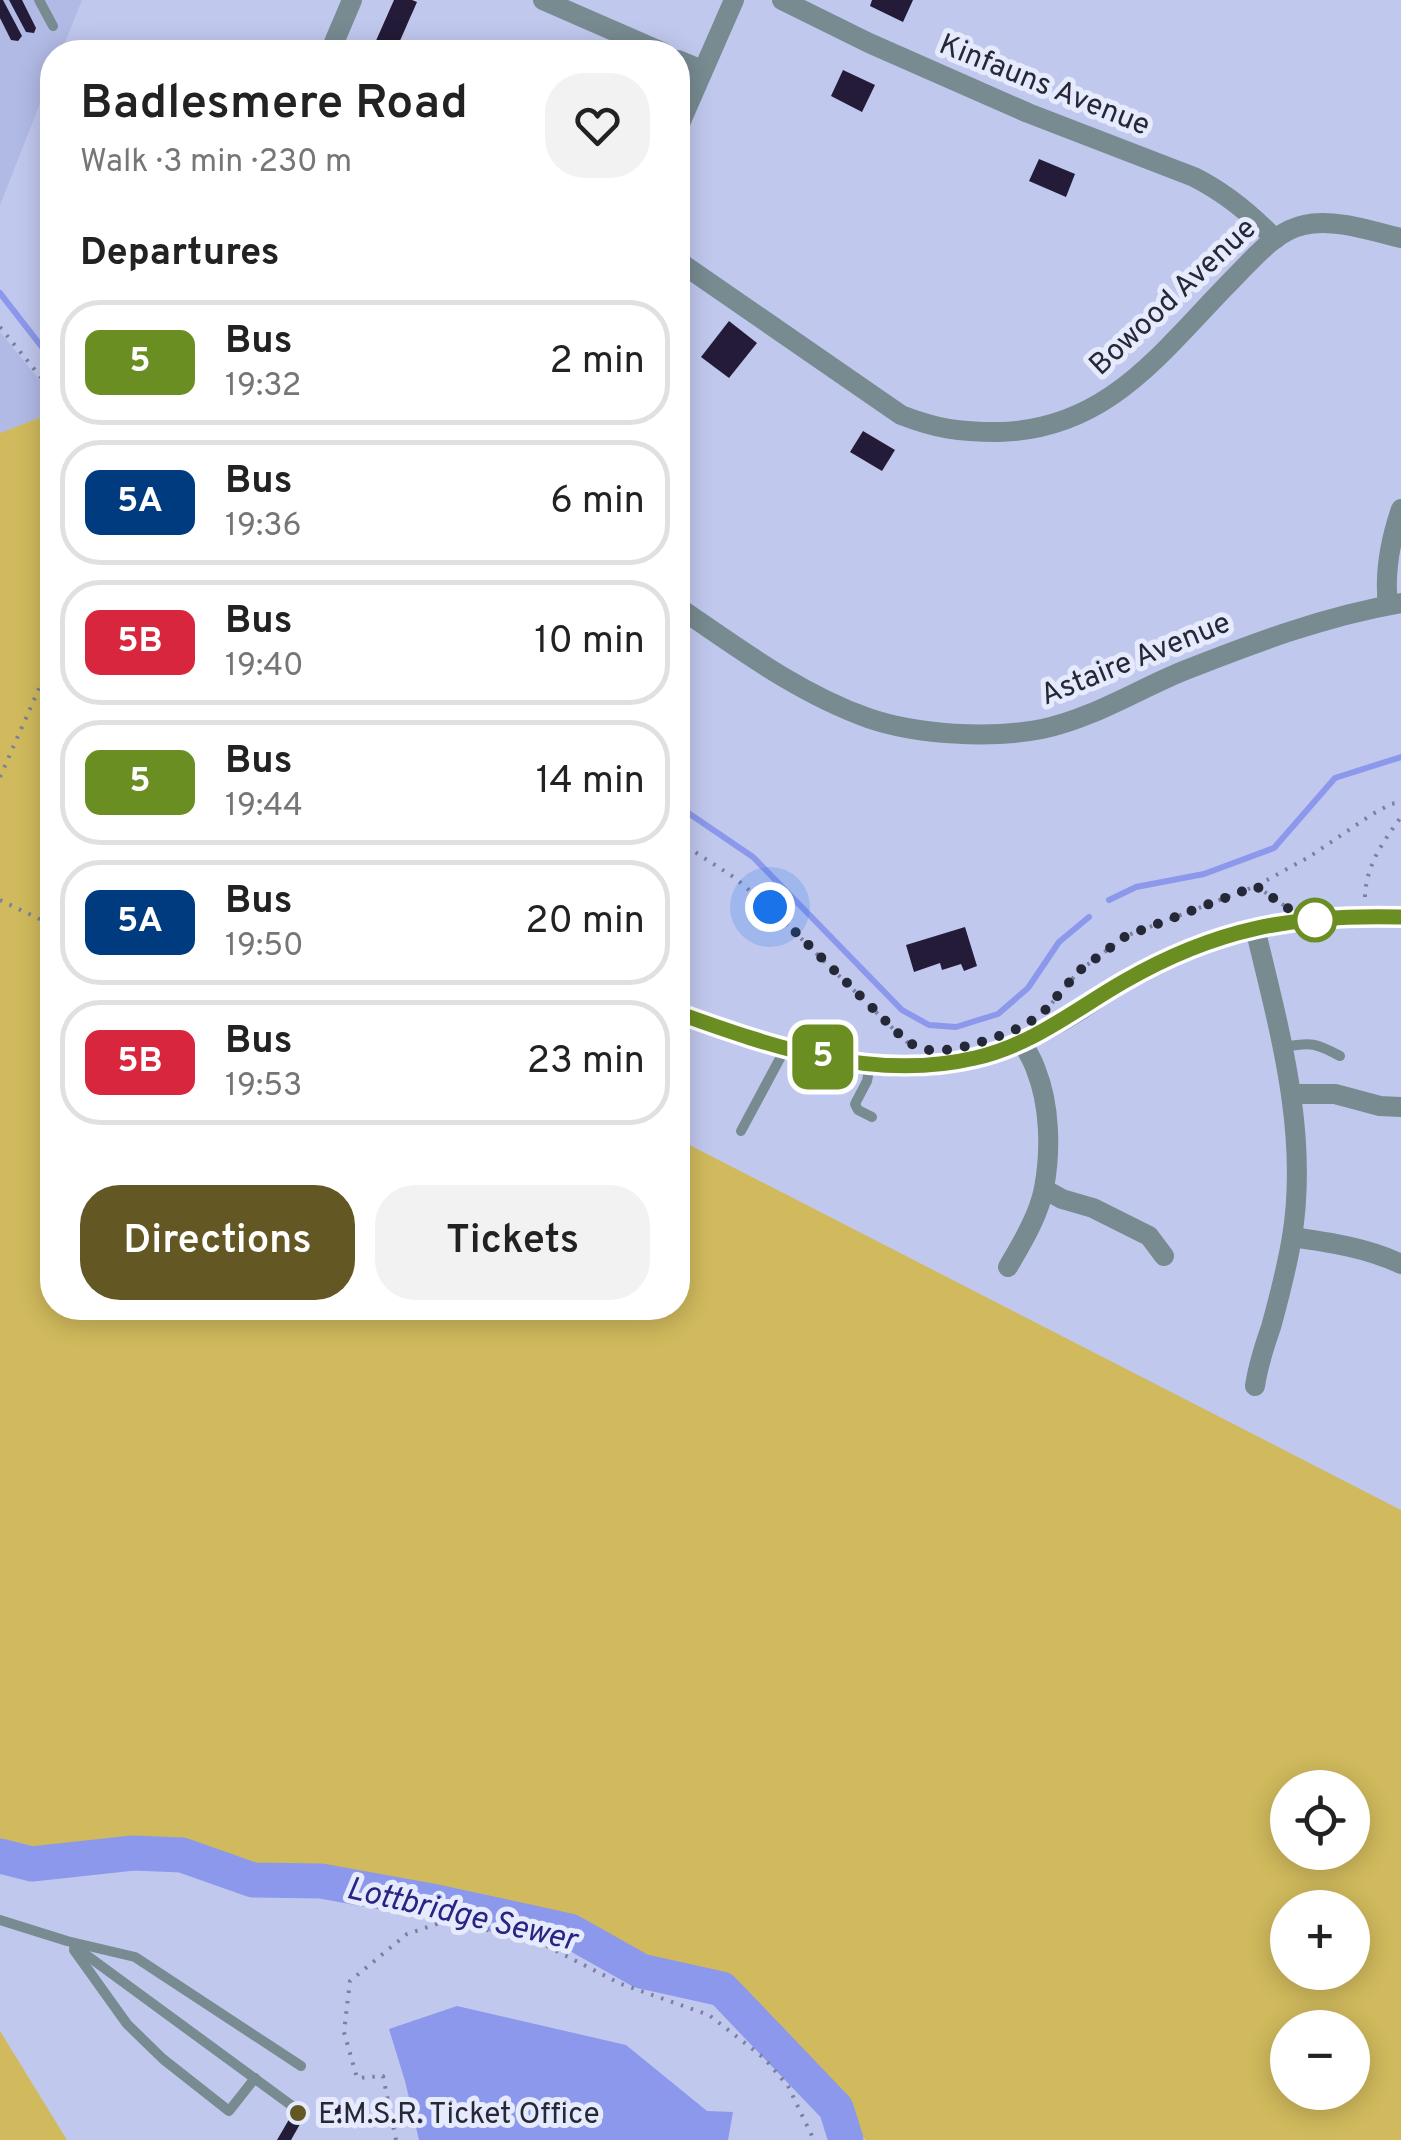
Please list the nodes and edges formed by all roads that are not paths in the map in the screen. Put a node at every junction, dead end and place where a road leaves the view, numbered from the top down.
1 (40, 0) edge
2 (352, 0) edge
3 (543, 0) edge
4 (734, 0) edge
5 (782, 0) edge
6 (54, 26) dead end
7 (335, 40) edge
8 (635, 40) edge
9 (690, 65) edge
10 (702, 70) junction
11 (690, 99) edge
12 (1401, 238) edge
13 (1275, 239) junction
14 (690, 269) edge
15 (1401, 509) edge
16 (1394, 604) edge
17 (690, 615) edge
18 (1401, 917) edge
19 (1255, 928) junction
20 (690, 1017) edge
21 (1022, 1042) junction
22 (1284, 1047) junction
23 (786, 1048) junction
24 (1340, 1056) dead end
25 (870, 1065) junction
26 (1292, 1094) junction
27 (1401, 1108) edge
28 (872, 1118) dead end
29 (741, 1132) dead end
30 (1044, 1189) junction
31 (1292, 1236) junction
32 (1164, 1256) dead end
33 (1401, 1264) edge
34 (1008, 1267) dead end
35 (1255, 1386) dead end
36 (0, 1920) edge
37 (67, 1941) junction
38 (301, 2066) dead end
39 (255, 2078) junction
40 (296, 2108) dead end

1 - 6 lane
2 - 7 street
3 - 8 street
4 - 10 street
5 - 13 street, Kinfauns Avenue
9 - 10 street
10 - 11 street
12 - 13 street, Bowood Avenue
13 - 14 street, Bowood Avenue
15 - 16 street
16 - 17 street, Astaire Avenue
18 - 19 street
19 - 21 street
19 - 22 street
20 - 23 street
21 - 25 street
21 - 30 street
22 - 24 lane
22 - 26 street
23 - 25 street
23 - 29 lane
25 - 28 lane
26 - 27 street
26 - 31 street
30 - 32 street
30 - 34 street
31 - 33 street
31 - 35 street
36 - 37 lane
37 - 38 lane
37 - 39 lane
37 - 39 lane
39 - 40 lane

